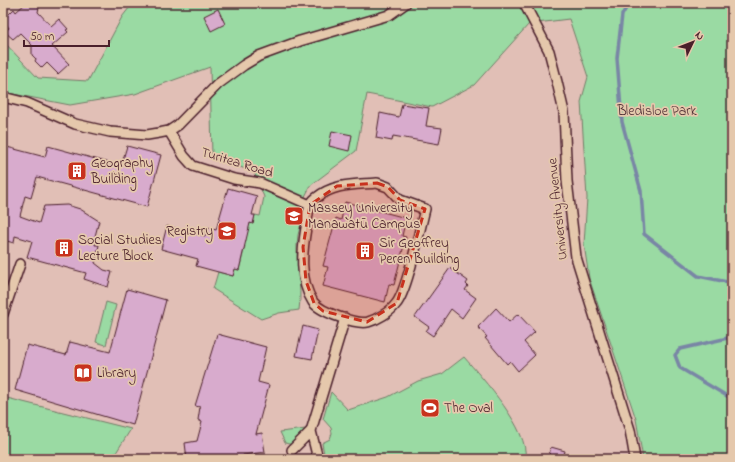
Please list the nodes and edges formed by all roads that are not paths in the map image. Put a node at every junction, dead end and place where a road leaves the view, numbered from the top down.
1 (406, 3) edge
2 (524, 3) edge
3 (3, 97) edge
4 (169, 131) junction
5 (310, 205) junction
6 (20, 264) dead end
7 (3, 314) edge
8 (345, 318) junction
9 (311, 431) junction
10 (292, 450) dead end
11 (318, 459) edge
12 (635, 459) edge

1 - 4 street
2 - 12 street, University Avenue
3 - 4 street
4 - 5 street, Turitea Road
5 - 8 street
5 - 8 street
6 - 7 street
8 - 9 street
9 - 10 street
9 - 11 street

